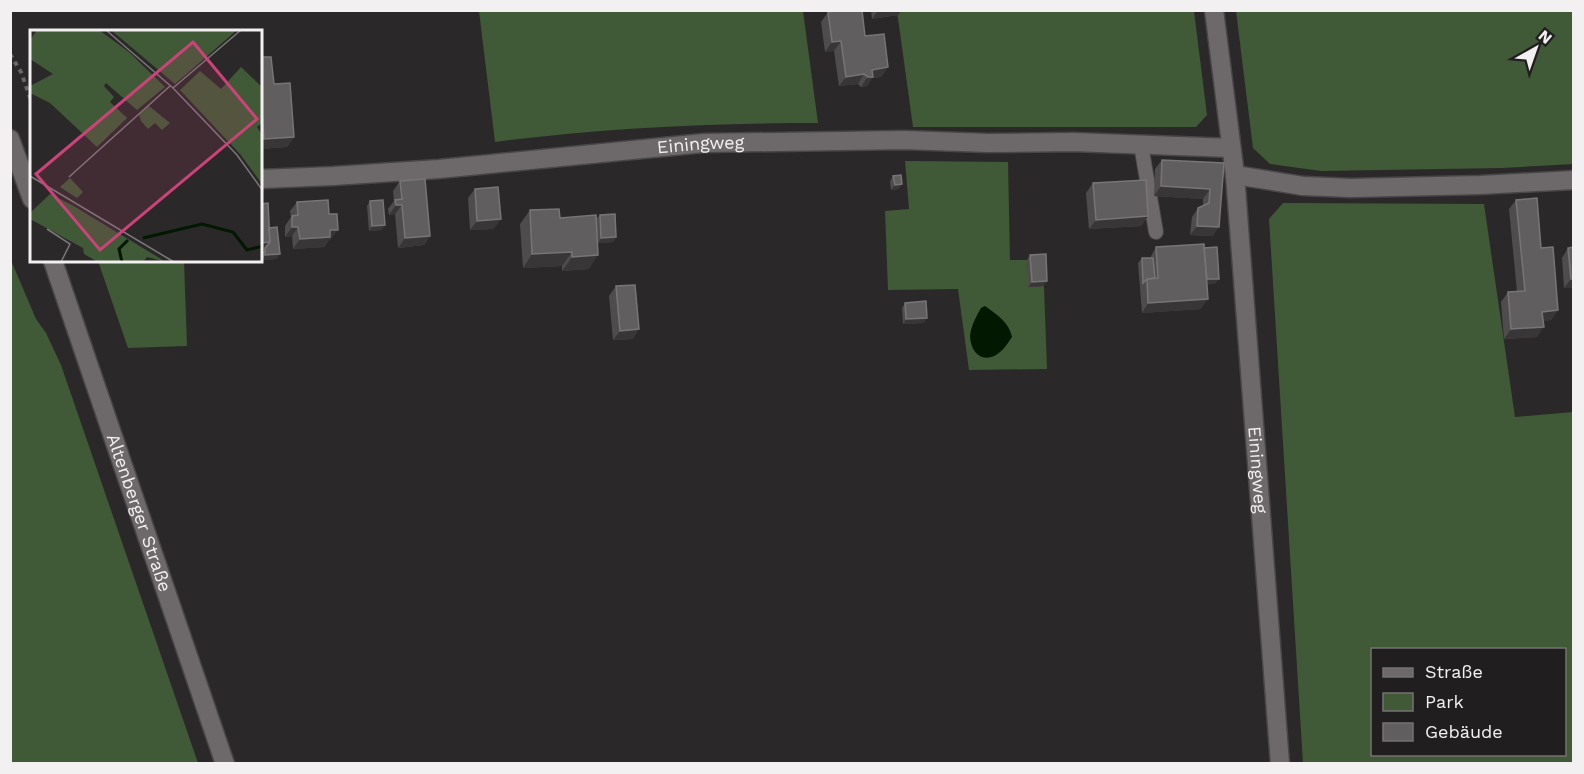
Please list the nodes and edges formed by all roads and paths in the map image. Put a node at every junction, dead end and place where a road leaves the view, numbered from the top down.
1 (1214, 10) edge
2 (10, 54) edge
3 (30, 97) edge
4 (10, 139) edge
5 (1141, 145) junction
6 (1231, 148) junction
7 (1235, 176) junction
8 (262, 178) edge
9 (1574, 180) edge
10 (30, 195) edge
11 (1156, 232) dead end
12 (53, 262) edge
13 (225, 764) edge
14 (1280, 764) edge

1 - 6 street, Einingweg
2 - 3 path
4 - 10 street
5 - 6 street, Einingweg
5 - 8 street, Einingweg
5 - 11 lane
6 - 7 street, Einingweg
7 - 9 street
7 - 14 street, Einingweg
12 - 13 street, Altenberger Straße

